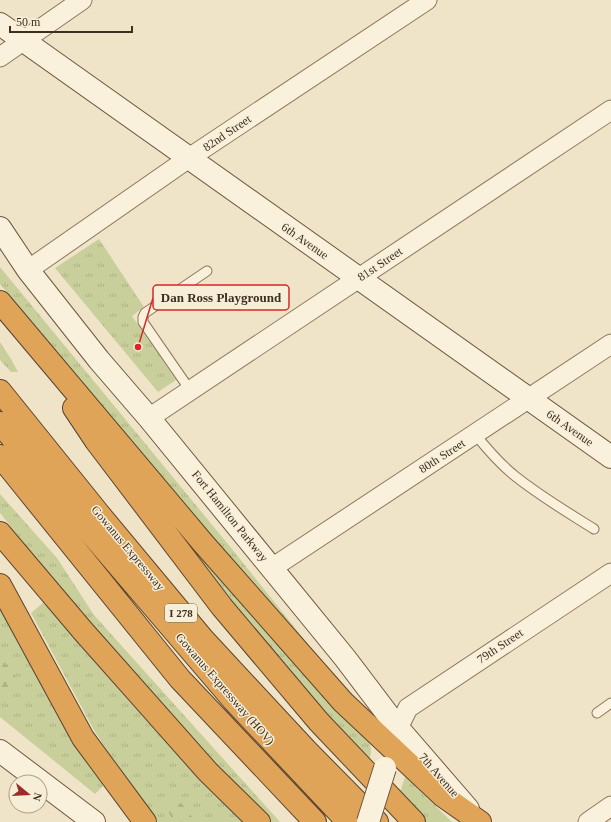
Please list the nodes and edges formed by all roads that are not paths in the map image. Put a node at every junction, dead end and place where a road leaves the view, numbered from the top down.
1 (82, 0) edge
2 (428, 0) edge
3 (0, 24) edge
4 (23, 40) junction
5 (0, 57) edge
6 (611, 110) edge
7 (189, 158) junction
8 (0, 228) edge
9 (28, 270) junction
10 (207, 271) dead end
11 (359, 278) junction
12 (6, 309) edge
13 (611, 344) edge
14 (190, 390) junction
15 (0, 391) edge
16 (529, 398) junction
17 (149, 418) junction
18 (0, 423) edge
19 (475, 434) junction
20 (0, 456) edge
21 (611, 457) edge
22 (594, 529) dead end
23 (0, 533) edge
24 (272, 568) junction
25 (611, 573) edge
26 (0, 585) edge
27 (611, 703) edge
28 (597, 712) dead end
29 (395, 737) junction
30 (0, 751) edge
31 (611, 806) edge
32 (94, 822) edge
33 (146, 822) edge
34 (259, 822) edge
35 (315, 822) edge
36 (348, 822) edge
37 (368, 822) edge
38 (378, 822) edge
39 (414, 822) edge
40 (480, 822) edge
41 (588, 822) edge

1 - 4 street
2 - 7 street, 82nd Street
3 - 4 main road, 6th Avenue
4 - 5 street
4 - 7 main road, 6th Avenue
6 - 11 street, 81st Street
7 - 9 street, 82nd Street
7 - 11 main road, 6th Avenue
8 - 9 main road, Fort Hamilton Parkway
9 - 17 main road, Fort Hamilton Parkway
10 - 14 lane
11 - 14 street, 81st Street
11 - 16 main road, 6th Avenue
12 - 29 highway
12 - 39 highway
13 - 16 street, 80th Street
14 - 17 street, 81st Street
15 - 38 highway, Gowanus Expressway / I 278
16 - 19 street, 80th Street
16 - 21 main road, 6th Avenue
17 - 24 main road, Fort Hamilton Parkway
18 - 36 highway, Gowanus Expressway (HOV) / I 278
19 - 22 lane
19 - 24 street, 80th Street
20 - 35 highway
23 - 34 highway
24 - 29 main road, Fort Hamilton Parkway
25 - 29 street, 79th Street
26 - 33 highway
27 - 28 lane
29 - 37 main road, bridge
29 - 40 highway
30 - 32 main road
31 - 41 street

